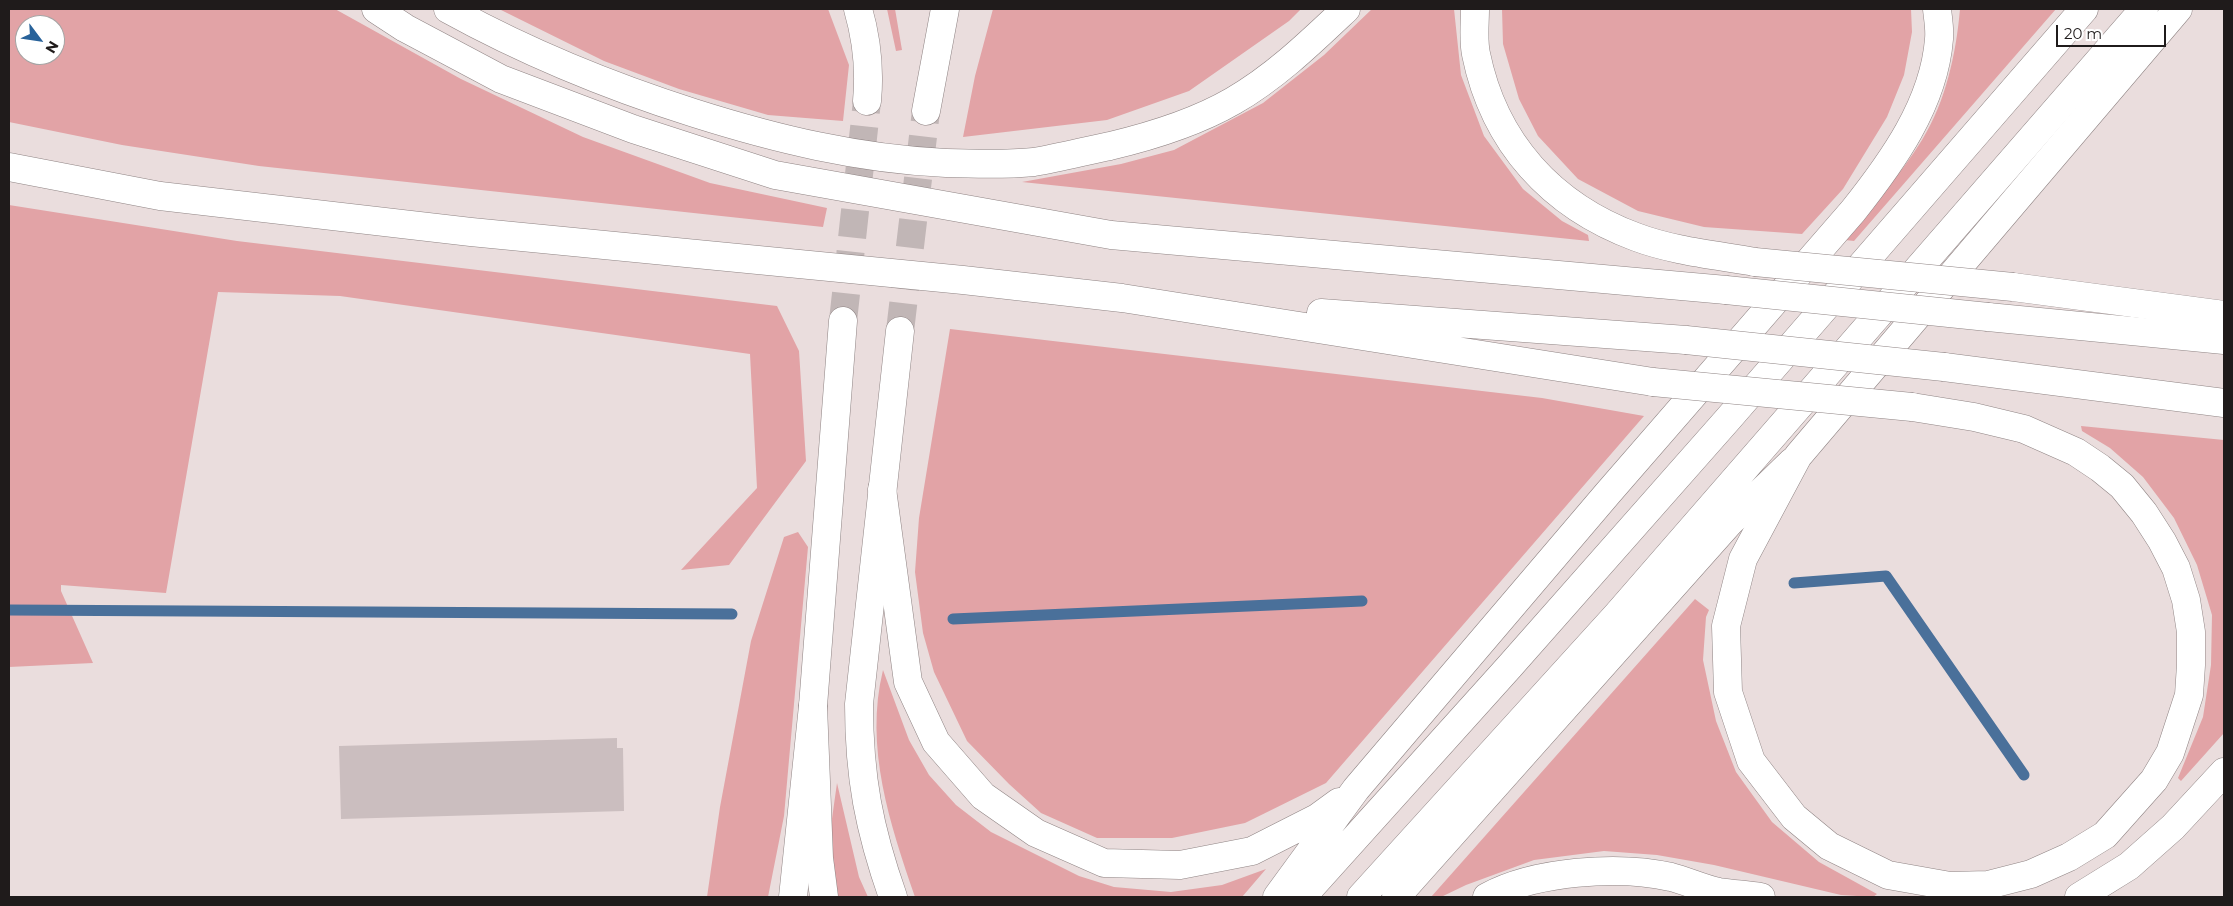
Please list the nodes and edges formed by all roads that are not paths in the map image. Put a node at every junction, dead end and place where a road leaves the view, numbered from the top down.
1 (376, 9) edge
2 (448, 9) edge
3 (858, 9) edge
4 (926, 9) edge
5 (945, 9) edge
6 (960, 9) edge
7 (1346, 9) edge
8 (1475, 9) edge
9 (1937, 9) edge
10 (2084, 9) edge
11 (2144, 9) edge
12 (2178, 9) edge
13 (933, 70) junction
14 (867, 101) tunnel mouth
15 (926, 111) tunnel mouth
16 (9, 167) edge
17 (1122, 298) junction
18 (2224, 315) edge
19 (844, 322) tunnel mouth
20 (900, 331) tunnel mouth
21 (2224, 340) edge
22 (2224, 403) edge
23 (1798, 456) junction
24 (882, 489) junction
25 (813, 706) junction
26 (2224, 772) edge
27 (1356, 789) junction
28 (1722, 894) edge
29 (793, 897) edge
30 (824, 897) edge
31 (893, 897) edge
32 (1277, 897) edge
33 (1302, 897) edge
34 (1361, 897) edge
35 (1396, 897) edge
36 (1487, 897) edge
37 (1761, 897) edge
38 (2078, 897) edge

1 - 21 main road, bridge
2 - 7 main road
3 - 14 main road
4 - 13 main road
5 - 13 main road
6 - 13 main road
8 - 18 main road, bridge
9 - 27 main road
10 - 33 main road
11 - 34 main road
12 - 23 main road
13 - 15 main road
16 - 17 main road
17 - 22 main road, bridge
17 - 23 main road, bridge
19 - 25 main road
20 - 24 main road
23 - 35 main road
24 - 27 main road
24 - 31 main road
25 - 29 main road
25 - 30 main road
26 - 38 main road
27 - 32 main road
28 - 36 main road
28 - 37 main road

